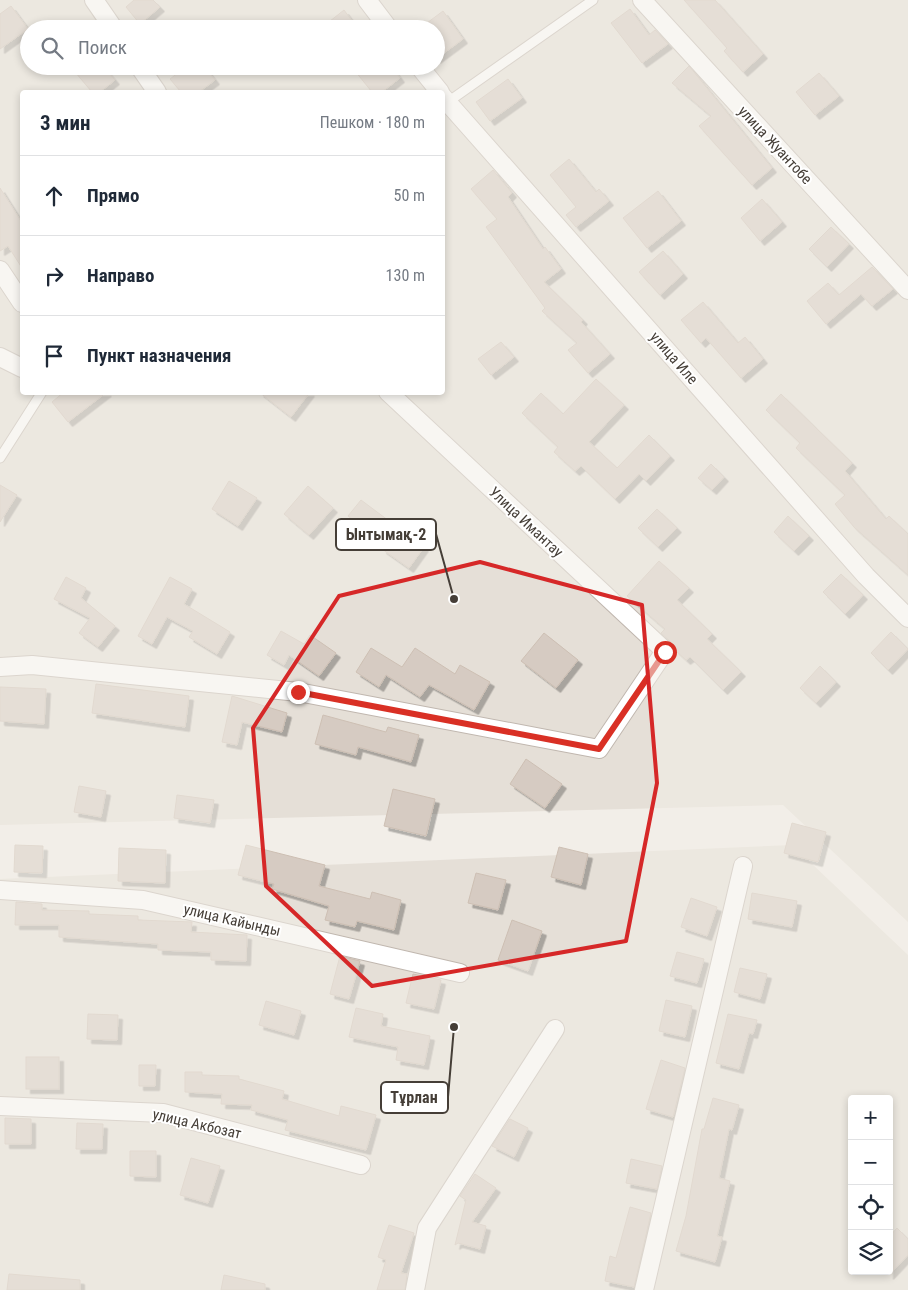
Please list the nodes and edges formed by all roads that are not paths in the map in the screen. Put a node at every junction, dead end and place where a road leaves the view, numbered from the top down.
1 (94, 0) edge
2 (367, 0) edge
3 (593, 0) edge
4 (642, 0) edge
5 (108, 20) edge
6 (382, 20) edge
7 (145, 75) edge
8 (426, 75) edge
9 (156, 90) edge
10 (436, 90) edge
11 (445, 98) edge
12 (445, 101) edge
13 (0, 270) edge
14 (908, 290) edge
15 (20, 300) edge
16 (0, 357) edge
17 (20, 367) edge
18 (40, 395) edge
19 (391, 395) edge
20 (0, 458) edge
21 (908, 618) edge
22 (0, 667) edge
23 (743, 866) dead end
24 (0, 890) edge
25 (460, 973) dead end
26 (555, 1029) dead end
27 (0, 1106) edge
28 (361, 1166) dead end
29 (415, 1290) edge
30 (644, 1290) edge

1 - 5 street
2 - 6 street
3 - 11 lane
4 - 14 street, улица Жуантобе
7 - 9 street
8 - 10 street, улица Иле
12 - 21 street, улица Иле
13 - 15 street
16 - 17 street
18 - 20 lane
19 - 22 street, Улица Имантау
23 - 30 street
24 - 25 street, улица Кайынды
26 - 29 street
27 - 28 street, улица Акбозат

